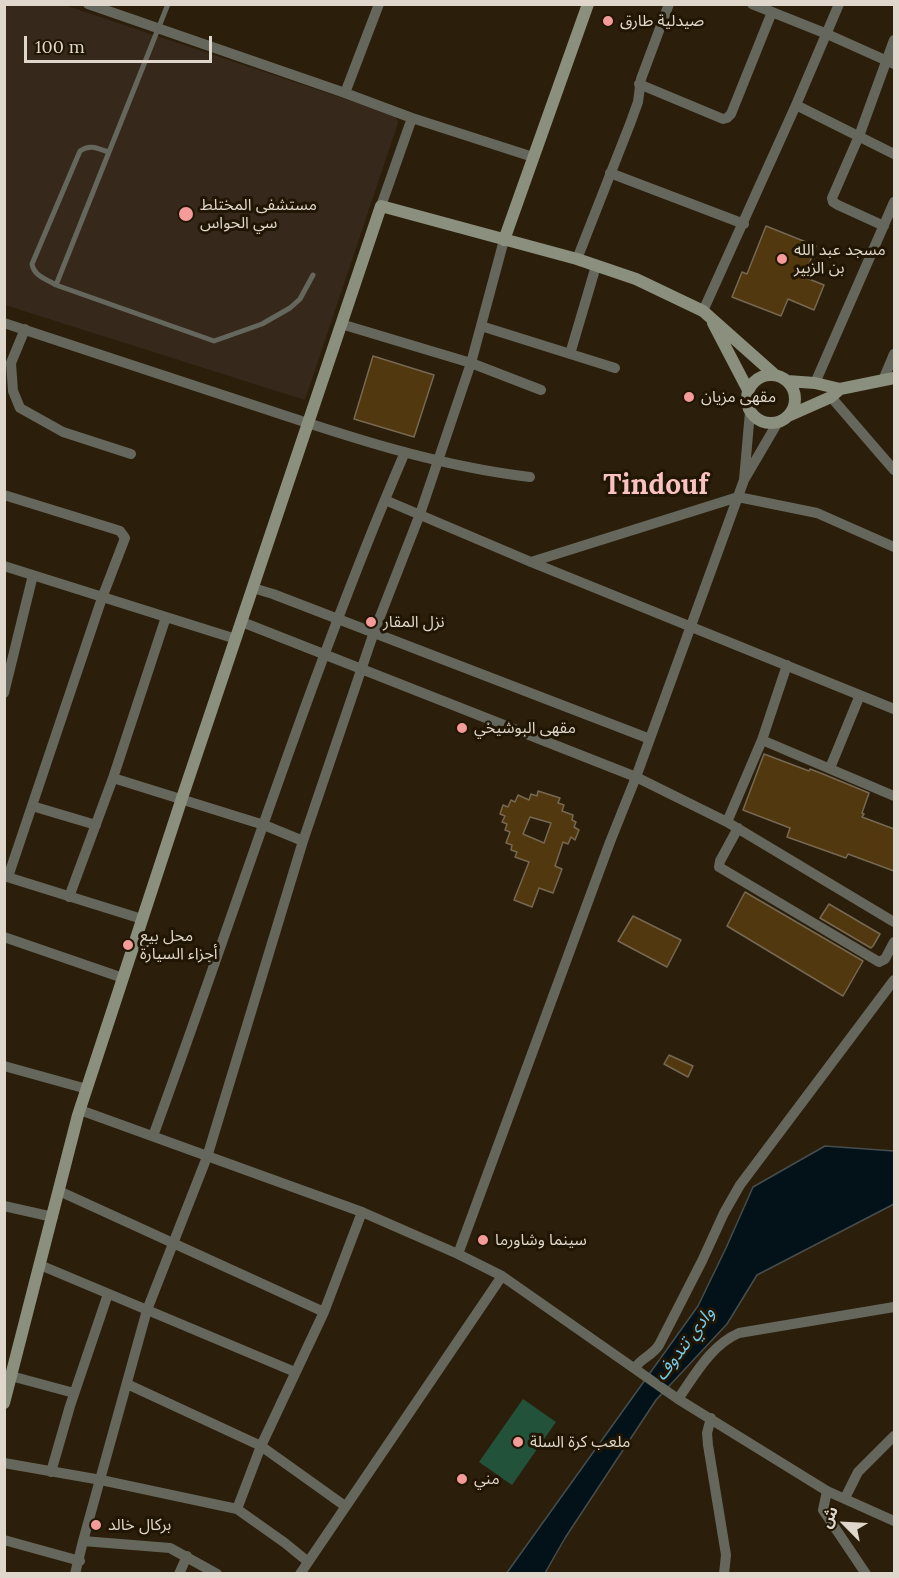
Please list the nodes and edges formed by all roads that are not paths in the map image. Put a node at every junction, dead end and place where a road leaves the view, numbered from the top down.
1 (88, 4) edge
2 (168, 4) edge
3 (379, 4) edge
4 (588, 4) edge
5 (669, 4) edge
6 (752, 4) edge
7 (838, 4) edge
8 (772, 12) junction
9 (159, 30) junction
10 (827, 34) junction
11 (894, 40) edge
12 (891, 62) edge
13 (639, 84) junction
14 (345, 93) junction
15 (796, 105) junction
16 (412, 118) junction
17 (859, 136) junction
18 (108, 152) junction
19 (894, 154) edge
20 (533, 157) junction
21 (610, 173) junction
22 (894, 202) edge
23 (381, 206) junction
24 (744, 224) junction
25 (884, 226) junction
26 (504, 240) junction
27 (577, 260) junction
28 (596, 266) junction
29 (313, 275) dead end
30 (56, 285) junction
31 (706, 314) junction
32 (4, 323) edge
33 (341, 324) junction
34 (481, 326) junction
35 (25, 329) junction
36 (570, 354) junction
37 (894, 354) edge
38 (471, 363) junction
39 (615, 368) dead end
40 (775, 375) junction
41 (889, 379) edge
42 (787, 381) junction
43 (815, 383) junction
44 (541, 390) dead end
45 (748, 390) junction
46 (835, 393) junction
47 (750, 412) junction
48 (783, 419) junction
49 (308, 423) junction
50 (405, 452) junction
51 (131, 454) dead end
52 (438, 461) junction
53 (894, 470) edge
54 (530, 477) dead end
55 (744, 480) junction
56 (4, 495) edge
57 (738, 497) junction
58 (385, 500) junction
59 (420, 514) junction
60 (894, 547) edge
61 (531, 562) junction
62 (4, 566) edge
63 (33, 575) junction
64 (253, 588) junction
65 (102, 598) junction
66 (166, 617) junction
67 (337, 619) junction
68 (242, 622) junction
69 (690, 626) junction
70 (374, 632) junction
71 (236, 639) junction
72 (323, 654) junction
73 (787, 665) junction
74 (361, 669) junction
75 (4, 693) edge
76 (860, 695) junction
77 (894, 709) edge
78 (650, 739) junction
79 (762, 740) junction
80 (830, 768) junction
81 (636, 777) junction
82 (113, 778) junction
83 (894, 796) edge
84 (182, 798) junction
85 (33, 806) junction
86 (727, 822) junction
87 (96, 825) junction
88 (264, 825) junction
89 (738, 828) junction
90 (303, 841) junction
91 (6, 877) edge
92 (69, 897) junction
93 (142, 920) junction
94 (894, 922) edge
95 (4, 937) edge
96 (894, 942) edge
97 (123, 978) junction
98 (894, 980) edge
99 (4, 1066) edge
100 (87, 1089) junction
101 (80, 1110) junction
102 (153, 1136) junction
103 (207, 1157) junction
104 (59, 1191) junction
105 (4, 1206) edge
106 (362, 1212) junction
107 (53, 1216) junction
108 (174, 1242) junction
109 (458, 1254) junction
110 (40, 1265) junction
111 (502, 1276) junction
112 (108, 1294) junction
113 (894, 1307) edge
114 (147, 1310) junction
115 (324, 1312) junction
116 (635, 1368) junction
117 (296, 1372) junction
118 (11, 1376) junction
119 (127, 1384) junction
120 (74, 1393) junction
121 (678, 1399) junction
122 (4, 1402) edge
123 (711, 1418) junction
124 (894, 1436) edge
125 (261, 1446) junction
126 (4, 1463) edge
127 (51, 1472) junction
128 (101, 1480) junction
129 (827, 1491) junction
130 (845, 1498) junction
131 (345, 1506) junction
132 (237, 1509) junction
133 (894, 1521) edge
134 (4, 1539) edge
135 (83, 1541) junction
136 (187, 1556) junction
137 (80, 1561) junction
138 (307, 1561) junction
139 (75, 1574) edge
140 (179, 1574) edge
141 (217, 1574) edge
142 (300, 1574) edge
143 (724, 1574) edge
144 (866, 1574) edge

1 - 9 street
2 - 9 lane
3 - 14 street
4 - 20 main road
5 - 13 street
6 - 8 street
7 - 10 street
8 - 10 street
8 - 13 street
9 - 14 street
9 - 18 lane
10 - 12 street
10 - 15 street
11 - 12 street
12 - 17 street
13 - 21 street
14 - 16 street
15 - 17 street
15 - 24 street
16 - 20 street
16 - 23 street
17 - 19 street
17 - 25 street
18 - 30 lane
18 - 30 lane
20 - 26 main road
21 - 24 street
21 - 27 street
22 - 25 street
23 - 26 main road
23 - 33 main road
24 - 31 street
25 - 43 street
26 - 27 main road
26 - 34 street
27 - 28 main road
28 - 31 main road
28 - 36 street
29 - 30 lane
31 - 40 main road
31 - 45 main road
32 - 35 street
33 - 38 street
33 - 49 main road
34 - 36 street
34 - 38 street
35 - 49 street
35 - 51 street
36 - 39 street
37 - 41 street
38 - 44 street
38 - 52 street
40 - 42 main road
40 - 45 main road
41 - 46 main road
42 - 43 main road
42 - 48 main road
43 - 46 main road
45 - 47 main road
46 - 48 main road
46 - 53 street
47 - 48 main road
47 - 55 street
48 - 55 street
49 - 50 street
49 - 64 main road
50 - 52 street
50 - 58 street
52 - 54 street
52 - 59 street
55 - 57 street
56 - 65 street
57 - 60 street
57 - 61 street
57 - 69 street
58 - 59 street
58 - 67 street
59 - 61 street
59 - 70 street
61 - 69 street
62 - 63 street
63 - 65 street
63 - 75 street
64 - 67 street
64 - 68 main road
65 - 66 street
65 - 85 street
66 - 71 street
66 - 82 street
67 - 70 street
67 - 72 street
68 - 71 main road
68 - 72 street
69 - 73 street
69 - 78 street
70 - 74 street
70 - 78 street
71 - 84 main road
72 - 74 street
72 - 88 street
73 - 76 street
73 - 79 street
74 - 81 street
74 - 90 street
76 - 77 street
76 - 80 street
78 - 81 street
79 - 80 street
79 - 86 street
80 - 83 street
81 - 86 street
81 - 109 street
82 - 84 street
82 - 87 street
84 - 88 street
84 - 93 main road
85 - 87 street
85 - 91 street
86 - 89 street
87 - 92 street
88 - 90 street
88 - 102 street
89 - 94 street
89 - 96 street
90 - 103 street
91 - 92 street
92 - 93 street
93 - 97 main road
95 - 97 street
97 - 100 main road
98 - 116 street
99 - 100 street
100 - 101 main road
101 - 102 street
101 - 104 main road
102 - 103 street
103 - 106 street
103 - 108 street
104 - 107 main road
104 - 108 street
105 - 107 street
106 - 109 street
106 - 115 street
107 - 110 main road
108 - 114 street
108 - 115 street
109 - 111 street
110 - 112 street
110 - 118 main road
111 - 116 street
111 - 131 street
112 - 114 street
112 - 120 street
113 - 121 street
114 - 117 street
114 - 119 street
115 - 117 street
116 - 121 street
117 - 125 street
118 - 120 street
118 - 122 main road
119 - 125 street
119 - 128 street
120 - 127 street
121 - 123 street
123 - 129 street
123 - 143 street
124 - 130 street
125 - 131 street
125 - 132 street
126 - 127 street
127 - 128 street
128 - 132 street
128 - 135 street
129 - 130 street
129 - 144 street
130 - 133 street
131 - 138 street
132 - 138 street
134 - 137 street
135 - 136 street
135 - 137 street
136 - 140 street
136 - 141 street
137 - 139 street
138 - 142 street

